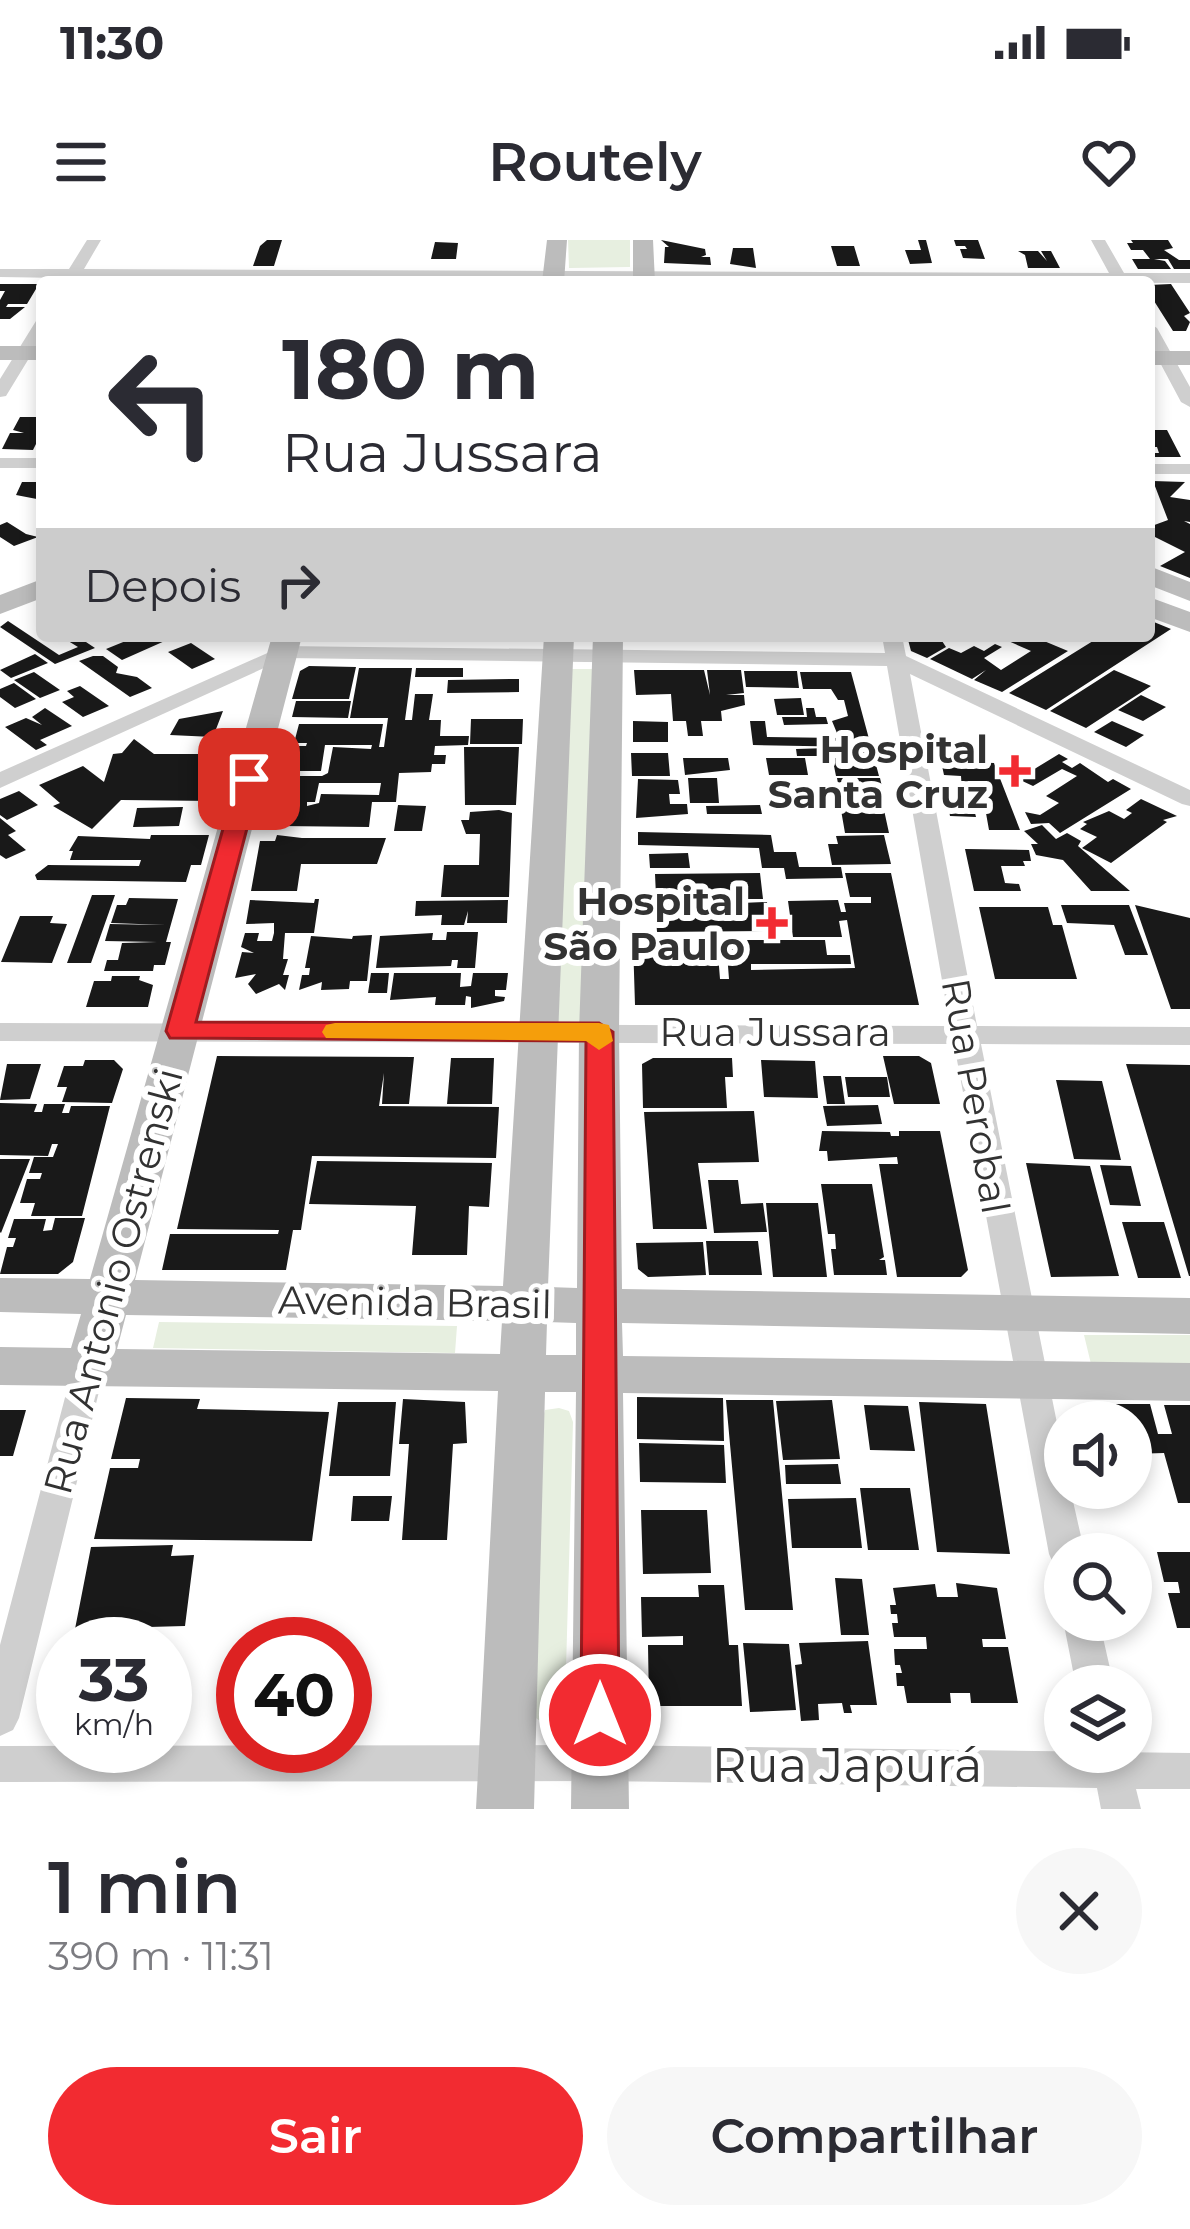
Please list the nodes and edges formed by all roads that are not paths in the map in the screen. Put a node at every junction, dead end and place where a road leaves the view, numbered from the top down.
1 (94, 240) edge
2 (557, 240) edge
3 (643, 240) edge
4 (1098, 240) edge
5 (0, 273) edge
6 (43, 276) edge
7 (72, 276) edge
8 (553, 276) edge
9 (644, 276) edge
10 (1120, 276) edge
11 (1190, 278) edge
12 (1155, 279) edge
13 (21, 359) edge
14 (1170, 364) edge
15 (0, 392) edge
16 (1190, 402) edge
17 (0, 463) edge
18 (36, 463) edge
19 (1155, 469) edge
20 (1190, 469) edge
21 (36, 563) edge
22 (1155, 577) edge
23 (0, 578) edge
24 (36, 590) edge
25 (1190, 592) edge
26 (0, 605) edge
27 (1155, 608) edge
28 (1190, 622) edge
29 (285, 644) edge
30 (558, 647) edge
31 (608, 648) edge
32 (895, 648) edge
33 (0, 781) edge
34 (1190, 799) edge
35 (0, 1031) edge
36 (180, 1031) junction
37 (536, 1032) junction
38 (599, 1032) junction
39 (964, 1033) junction
40 (1190, 1036) edge
41 (0, 1295) edge
42 (108, 1296) junction
43 (528, 1304) junction
44 (599, 1306) junction
45 (1017, 1314) junction
46 (1190, 1316) edge
47 (0, 1366) edge
48 (89, 1367) junction
49 (526, 1372) junction
50 (600, 1374) junction
51 (1030, 1382) junction
52 (1190, 1382) edge
53 (1062, 1533) edge
54 (0, 1718) edge
55 (1044, 1763) edge
56 (0, 1765) edge
57 (1152, 1766) edge
58 (1190, 1771) edge
59 (1113, 1773) edge
60 (506, 1786) edge
61 (600, 1786) edge
62 (1121, 1809) edge

1 - 7 street
2 - 8 street
3 - 9 street
4 - 10 street
5 - 6 street
11 - 12 street
13 - 15 street
14 - 16 street
17 - 18 street
19 - 20 street
21 - 23 street
22 - 25 street
24 - 26 street
27 - 28 street
29 - 30 street
29 - 33 street
29 - 36 street, Rua Antonio Ostrenski
30 - 31 street
30 - 37 street
31 - 32 street
31 - 38 street
32 - 34 street
32 - 39 street, Rua Perobal
35 - 36 street, Rua Jussara
36 - 37 street, Rua Jussara
36 - 42 street, Rua Antonio Ostrenski
37 - 38 street, Rua Jussara
37 - 43 street
38 - 39 street, Rua Jussara
38 - 44 street
39 - 40 street, Rua Jussara
39 - 45 street, Rua Perobal
41 - 42 street, Avenida Brasil
42 - 43 street, Avenida Brasil
42 - 48 street, Rua Antonio Ostrenski
43 - 44 street, Avenida Brasil
43 - 49 street
44 - 45 street, Avenida Brasil
44 - 50 street
45 - 46 street, Avenida Brasil
45 - 51 street, Rua Perobal
47 - 48 street, Avenida Brasil
48 - 49 street, Avenida Brasil
48 - 54 street, Rua Antonio Ostrenski
49 - 50 street, Avenida Brasil
49 - 60 street
50 - 51 street, Avenida Brasil
50 - 61 street
51 - 52 street, Avenida Brasil
51 - 53 street, Rua Perobal
55 - 61 street, Rua Japurá
56 - 60 street, Rua Japurá
57 - 58 street, Rua Japurá
59 - 62 street
60 - 61 street, Rua Japurá

